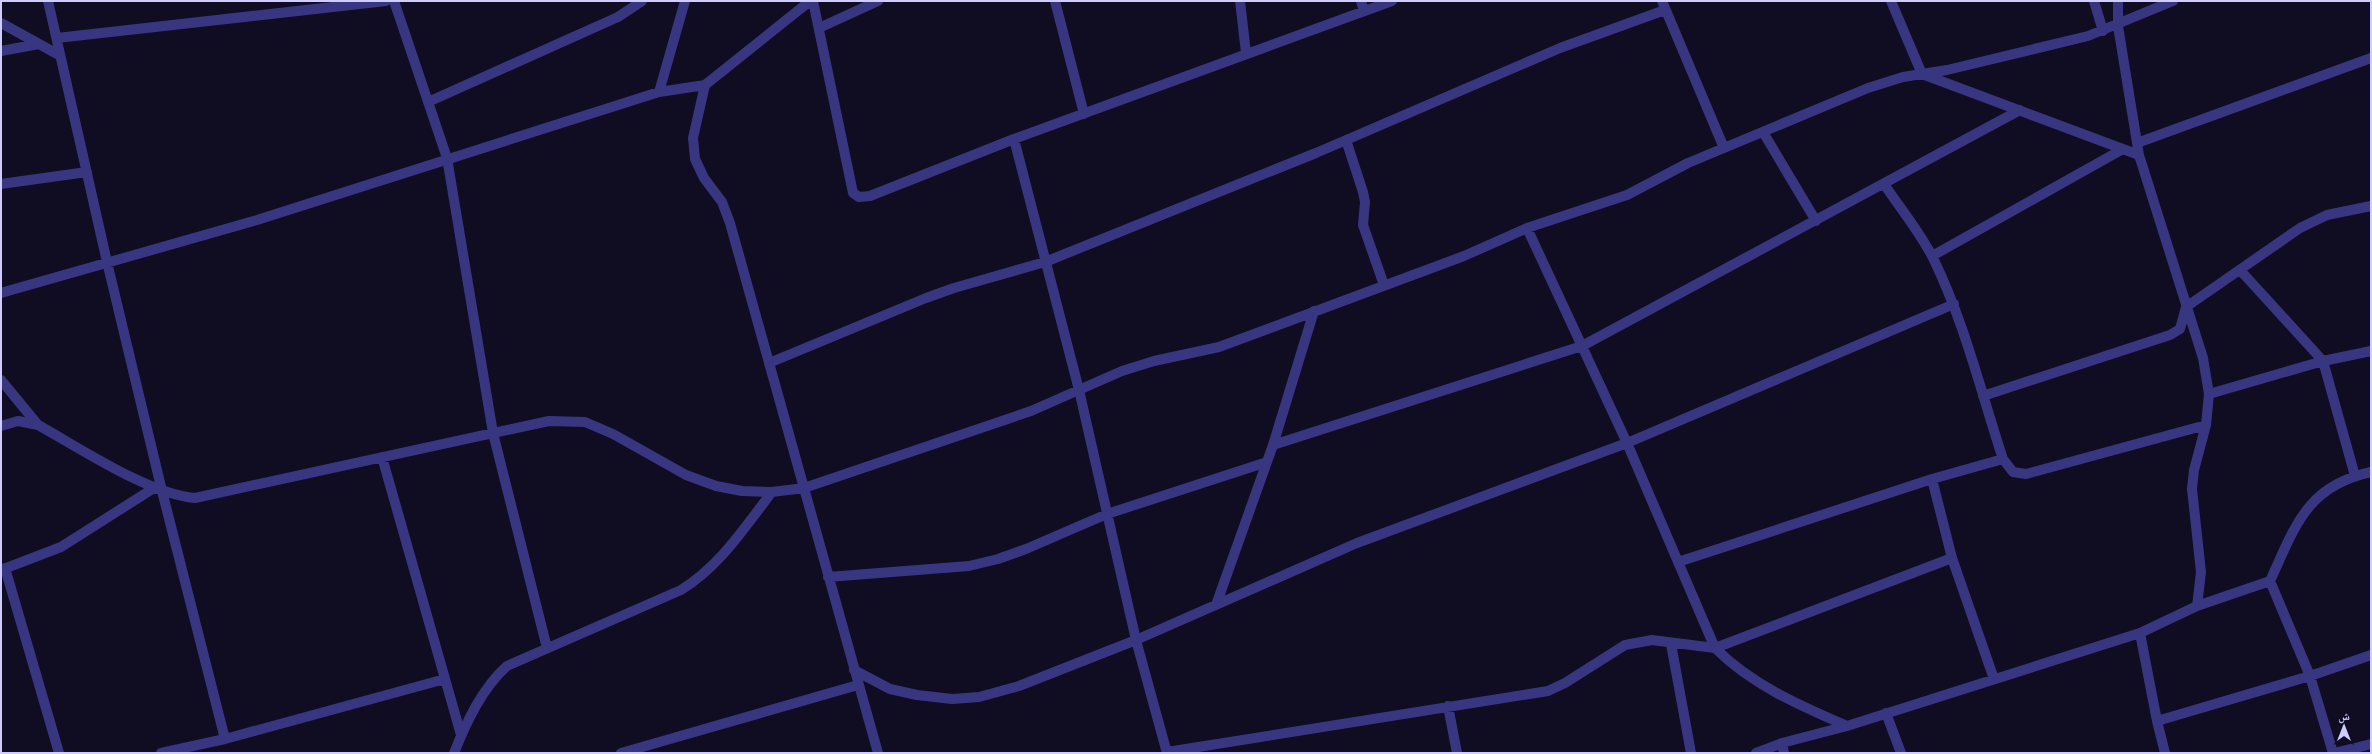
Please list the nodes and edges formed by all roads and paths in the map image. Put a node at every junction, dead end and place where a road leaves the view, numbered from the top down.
1 (48, 1) edge
2 (386, 1) edge
3 (394, 1) edge
4 (642, 1) edge
5 (685, 1) edge
6 (812, 1) edge
7 (878, 1) edge
8 (1055, 1) edge
9 (1240, 1) edge
10 (1392, 1) edge
11 (1892, 1) edge
12 (2094, 1) edge
13 (2118, 1) edge
14 (2173, 1) edge
15 (1664, 5) edge
16 (1362, 6) edge
17 (1, 24) edge
18 (2118, 26) junction
19 (819, 28) junction
20 (2103, 31) junction
21 (57, 38) junction
22 (39, 44) junction
23 (1, 51) edge
24 (1246, 53) junction
25 (60, 55) junction
26 (2371, 58) edge
27 (1922, 74) junction
28 (705, 85) junction
29 (659, 92) junction
30 (428, 102) junction
31 (2020, 110) junction
32 (1084, 114) junction
33 (1763, 132) junction
34 (1014, 139) junction
35 (1346, 140) junction
36 (2137, 143) junction
37 (1724, 148) junction
38 (2123, 149) junction
39 (2139, 155) junction
40 (447, 158) junction
41 (87, 172) junction
42 (1, 184) edge
43 (1884, 184) junction
44 (2371, 206) edge
45 (1816, 221) junction
46 (1527, 228) junction
47 (1932, 256) junction
48 (107, 262) junction
49 (1045, 262) junction
50 (2240, 270) junction
51 (1384, 285) junction
52 (1, 293) edge
53 (1954, 304) junction
54 (2186, 307) junction
55 (1314, 311) junction
56 (1582, 346) junction
57 (2371, 351) edge
58 (2323, 361) junction
59 (769, 363) junction
60 (1, 380) edge
61 (1079, 390) junction
62 (2209, 394) junction
63 (1983, 396) junction
64 (38, 425) junction
65 (2206, 425) junction
66 (1, 426) edge
67 (493, 433) junction
68 (1627, 443) junction
69 (1274, 445) junction
70 (382, 457) junction
71 (2003, 459) junction
72 (1267, 462) junction
73 (2371, 472) edge
74 (2355, 476) junction
75 (1932, 479) junction
76 (804, 488) junction
77 (158, 490) junction
78 (772, 492) junction
79 (1108, 514) junction
80 (1952, 558) junction
81 (1678, 562) junction
82 (3, 569) edge
83 (828, 577) junction
84 (2270, 581) junction
85 (1216, 605) junction
86 (2197, 606) junction
87 (2140, 633) junction
88 (1136, 640) junction
89 (1671, 644) junction
90 (546, 648) junction
91 (1715, 648) junction
92 (2371, 656) edge
93 (854, 670) junction
94 (2310, 676) junction
95 (445, 679) junction
96 (1994, 679) junction
97 (858, 685) junction
98 (1448, 706) junction
99 (1886, 713) junction
100 (2157, 721) junction
101 (1847, 726) junction
102 (461, 735) junction
103 (225, 739) junction
104 (1782, 743) junction
105 (2371, 744) edge
106 (59, 753) edge
107 (161, 753) edge
108 (454, 753) edge
109 (621, 753) edge
110 (878, 753) edge
111 (1167, 753) edge
112 (1456, 753) edge
113 (1691, 753) edge
114 (1756, 753) edge
115 (1784, 753) edge
116 (1902, 753) edge
117 (2165, 753) edge
118 (2334, 753) edge

1 - 21 street
2 - 21 street
3 - 30 street
4 - 30 street
5 - 29 street
6 - 19 street
6 - 28 street
7 - 19 street
8 - 32 street
9 - 24 street
10 - 16 street
11 - 27 street
12 - 20 street
13 - 18 street
14 - 18 street
15 - 35 street
15 - 37 street
16 - 24 street
17 - 22 street
18 - 20 street
18 - 36 street
19 - 34 street
20 - 27 street
21 - 25 street
22 - 23 street
22 - 25 street
24 - 32 street
25 - 41 street
26 - 36 street
27 - 31 street
27 - 33 street
28 - 29 street
28 - 59 street
29 - 40 street
30 - 40 street
31 - 38 street
31 - 43 street
32 - 34 street
33 - 37 street
33 - 45 street
34 - 49 street
35 - 49 street
35 - 51 street
36 - 39 street
37 - 46 street
38 - 39 street
38 - 47 street
39 - 54 street
40 - 48 street
40 - 67 street
41 - 42 street
41 - 48 street
43 - 45 street
43 - 47 street
44 - 50 street
45 - 56 street
46 - 51 street
46 - 56 street
47 - 53 street
48 - 52 street
48 - 77 street
49 - 59 street
49 - 61 street
50 - 54 street
50 - 58 street
51 - 55 street
53 - 63 street
53 - 68 street
54 - 62 street
54 - 63 street
55 - 61 street
55 - 69 street
56 - 68 street
56 - 69 street
57 - 58 street
58 - 62 street
58 - 74 street
59 - 76 street
60 - 64 street
61 - 76 street
61 - 79 street
62 - 65 street
63 - 71 street
64 - 66 street
64 - 77 street
65 - 71 street
65 - 86 street
67 - 70 street
67 - 78 street
67 - 90 street
68 - 81 street
68 - 85 street
69 - 72 street
70 - 77 street
70 - 95 street
71 - 75 street
72 - 79 street
72 - 85 street
73 - 74 street
74 - 84 street
75 - 80 street
75 - 81 street
76 - 78 street
76 - 83 street
77 - 82 street
77 - 103 street
78 - 90 street
79 - 83 street
79 - 88 street
80 - 91 street
80 - 96 street
81 - 91 street
82 - 106 street
83 - 93 street
84 - 86 street
84 - 94 street
85 - 88 street
86 - 87 street
87 - 96 street
87 - 100 street
88 - 93 street
88 - 111 street
89 - 91 street
89 - 98 street
89 - 113 street
90 - 102 street
91 - 101 street
92 - 94 street
93 - 97 street
94 - 100 street
94 - 118 street
95 - 102 street
95 - 103 street
96 - 99 street
97 - 109 street
97 - 110 street
98 - 111 street
98 - 112 street
99 - 101 street
99 - 116 street
100 - 117 street
101 - 104 street
102 - 108 street
103 - 107 street
104 - 114 street
104 - 115 street
105 - 118 street

